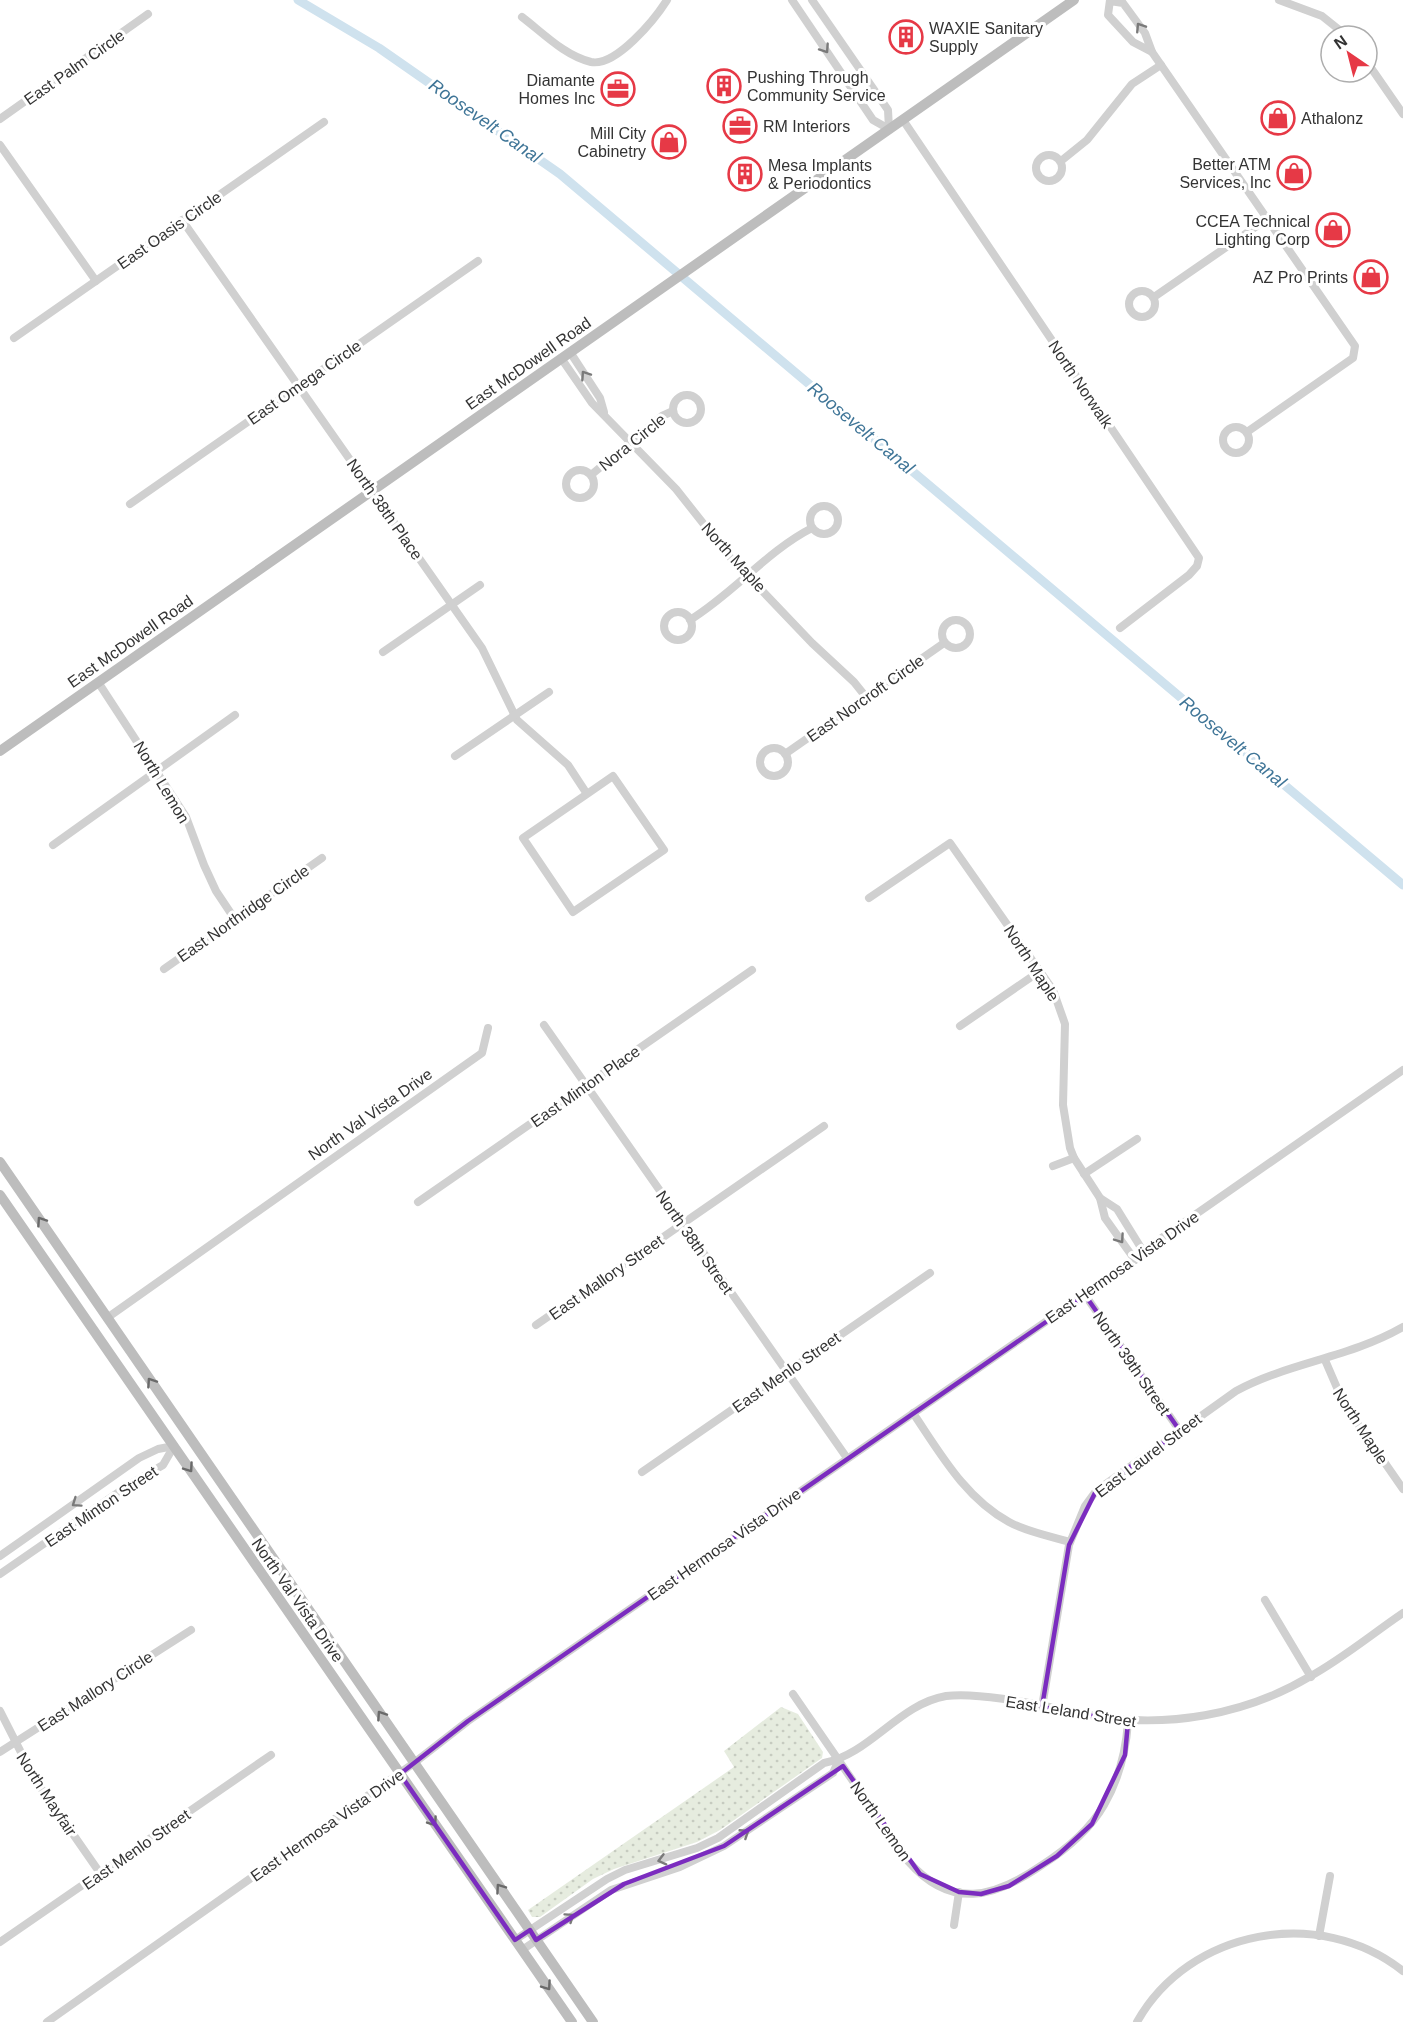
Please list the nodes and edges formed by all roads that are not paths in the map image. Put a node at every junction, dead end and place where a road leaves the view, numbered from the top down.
1 (667, 0) edge
2 (792, 0) edge
3 (812, 0) edge
4 (1074, 0) edge
5 (1110, 0) edge
6 (1279, 0) edge
7 (148, 14) dead end
8 (522, 17) dead end
9 (1332, 24) edge
10 (1152, 52) junction
11 (1161, 64) junction
12 (1379, 79) edge
13 (1403, 114) edge
14 (0, 119) edge
15 (903, 120) junction
16 (324, 122) dead end
17 (889, 129) junction
18 (0, 145) edge
19 (1061, 161) dead end
20 (1267, 219) junction
21 (182, 220) junction
22 (478, 261) dead end
23 (96, 281) junction
24 (1154, 297) dead end
25 (14, 338) dead end
26 (565, 355) junction
27 (299, 386) junction
28 (673, 411) dead end
29 (1247, 432) dead end
30 (632, 442) junction
31 (591, 475) dead end
32 (372, 491) junction
33 (130, 504) dead end
34 (813, 528) dead end
35 (748, 575) junction
36 (480, 585) dead end
37 (452, 605) junction
38 (690, 620) dead end
39 (1120, 628) dead end
40 (944, 643) dead end
41 (383, 652) dead end
42 (98, 682) junction
43 (549, 692) dead end
44 (866, 698) junction
45 (235, 715) dead end
46 (515, 715) junction
47 (0, 751) edge
48 (785, 754) dead end
49 (455, 756) dead end
50 (157, 770) junction
51 (587, 794) junction
52 (53, 845) dead end
53 (322, 858) dead end
54 (869, 898) dead end
55 (234, 918) junction
56 (164, 969) dead end
57 (752, 970) dead end
58 (1040, 971) junction
59 (544, 1025) dead end
60 (960, 1026) dead end
61 (488, 1028) dead end
62 (1403, 1070) edge
63 (586, 1085) junction
64 (824, 1126) dead end
65 (1137, 1139) dead end
66 (1074, 1158) junction
67 (0, 1162) edge
68 (1053, 1166) dead end
69 (1084, 1174) junction
70 (0, 1195) edge
71 (1100, 1198) junction
72 (418, 1202) dead end
73 (683, 1224) junction
74 (1143, 1251) junction
75 (1134, 1260) junction
76 (930, 1273) dead end
77 (91, 1294) junction
78 (1084, 1294) junction
79 (76, 1305) junction
80 (107, 1318) junction
81 (537, 1325) dead end
82 (1403, 1327) edge
83 (92, 1328) junction
84 (1325, 1360) junction
85 (786, 1372) junction
86 (912, 1413) junction
87 (173, 1414) junction
88 (159, 1425) junction
89 (1180, 1431) junction
90 (188, 1436) junction
91 (174, 1446) junction
92 (847, 1458) junction
93 (642, 1472) dead end
94 (218, 1479) junction
95 (204, 1489) junction
96 (1403, 1489) edge
97 (245, 1517) junction
98 (230, 1528) junction
99 (258, 1537) junction
100 (1070, 1542) junction
101 (243, 1547) junction
102 (0, 1556) edge
103 (0, 1574) edge
104 (1265, 1600) dead end
105 (1403, 1613) edge
106 (191, 1630) dead end
107 (1311, 1677) junction
108 (793, 1694) dead end
109 (1042, 1707) junction
110 (0, 1711) edge
111 (1128, 1722) junction
112 (15, 1743) junction
113 (0, 1752) edge
114 (271, 1755) dead end
115 (839, 1760) junction
116 (414, 1763) junction
117 (400, 1774) junction
118 (100, 1874) junction
119 (1330, 1876) dead end
120 (959, 1892) junction
121 (954, 1925) dead end
122 (533, 1935) junction
123 (1320, 1936) junction
124 (0, 1942) edge
125 (518, 1945) junction
126 (1403, 1971) edge
127 (47, 2022) edge
128 (572, 2022) edge
129 (594, 2022) edge
130 (1137, 2022) edge

1 - 8 street
2 -> 17 street
3 - 17 street
4 - 15 main road, East McDowell Road
10 -> 5 street
5 - 10 street
6 - 9 street
7 - 14 street, East Palm Circle
10 - 11 street
11 - 19 street
11 - 20 street
12 - 13 street
15 - 17 main road, East McDowell Road
15 - 39 street, North Norwalk
16 - 21 street, East Oasis Circle
17 - 26 main road, East McDowell Road
18 - 23 street
20 - 24 street
20 - 29 street
21 - 23 street, East Oasis Circle
21 - 27 street, North 38th Place
22 - 27 street, East Omega Circle
23 - 25 street, East Oasis Circle
26 - 30 street, North Maple
26 - 32 main road, East McDowell Road
27 - 32 street, North 38th Place
27 - 33 street, East Omega Circle
28 - 30 street, Nora Circle
30 - 31 street, Nora Circle
30 - 35 street, North Maple
32 - 37 street, North 38th Place
32 - 42 main road, East McDowell Road
34 - 35 street
35 - 38 street
35 - 44 street, North Maple
36 - 37 street
37 - 41 street
37 - 46 street, North 38th Place
40 - 44 street, East Norcroft Circle
42 - 47 main road, East McDowell Road
42 - 50 street, North Lemon
43 - 46 street
44 - 48 street, East Norcroft Circle
45 - 50 street
46 - 49 street
46 - 51 street, North 38th Place
50 - 52 street
50 - 55 street, North Lemon
51 - 51 street
53 - 55 street, East Northridge Circle
54 - 58 street, North Maple
55 - 56 street, East Northridge Circle
57 - 63 street, East Minton Place
58 - 60 street
58 - 66 street, North Maple
59 - 63 street, North 38th Street
61 - 80 street, North Val Vista Drive
62 - 74 street, East Hermosa Vista Drive
63 - 72 street, East Minton Place
63 - 73 street, North 38th Street
64 - 73 street, East Mallory Street
65 - 69 street
66 - 68 street
66 - 69 street, North Maple
77 -> 67 main road, North Val Vista Drive
69 - 71 street, North Maple
70 - 79 main road, North Val Vista Drive
71 - 74 street, North Maple
71 -> 75 street, North Maple
73 - 81 street, East Mallory Street
73 - 85 street, North 38th Street
74 - 75 street, East Hermosa Vista Drive
75 - 78 street, East Hermosa Vista Drive
76 - 85 street, East Menlo Street
77 - 79 main road
77 - 80 main road, North Val Vista Drive
78 - 86 street, East Hermosa Vista Drive
78 - 89 street, North 39th Street
79 - 83 main road, North Val Vista Drive
80 - 83 main road
87 -> 80 main road, North Val Vista Drive
82 - 84 street, East Laurel Street
83 - 88 main road, North Val Vista Drive
84 - 89 street, East Laurel Street
84 - 96 street, North Maple
85 - 92 street, North 38th Street
85 - 93 street, East Menlo Street
86 - 92 street, East Hermosa Vista Drive
86 - 100 street
87 - 88 main road
87 - 90 main road, North Val Vista Drive
88 - 91 main road, North Val Vista Drive
89 - 100 street, East Laurel Street
90 - 91 main road
90 - 94 main road, North Val Vista Drive
91 -> 95 main road, North Val Vista Drive
91 -> 102 street, East Minton Street
91 - 103 street, East Minton Street
92 - 116 street, East Hermosa Vista Drive
94 - 95 main road
94 - 97 main road, North Val Vista Drive
95 - 98 main road, North Val Vista Drive
97 - 98 main road
97 - 99 main road, North Val Vista Drive
98 - 101 main road, North Val Vista Drive
99 - 101 main road
116 -> 99 main road, North Val Vista Drive
100 - 109 street, East Laurel Street
101 - 117 main road, North Val Vista Drive
104 - 107 street
105 - 107 street, East Leland Street
106 - 112 street, East Mallory Circle
107 - 111 street, East Leland Street
108 - 115 street, North Lemon
109 - 111 street, East Leland Street
109 - 115 street, East Leland Street
110 - 112 street, North Mayfair
111 - 120 street, North Lemon
112 - 113 street, East Mallory Circle
112 - 118 street, North Mayfair
114 - 118 street, East Menlo Street
115 - 120 street, North Lemon
115 -> 122 street, East Leland Street
122 -> 115 street, East Leland Street
116 - 117 street, East Hermosa Vista Drive
122 -> 116 main road, North Val Vista Drive
117 -> 125 main road, North Val Vista Drive
117 - 127 street, East Hermosa Vista Drive
118 - 124 street, East Menlo Street
119 - 123 street
120 - 121 street
122 - 125 street, East Leland Street
122 - 129 main road, North Val Vista Drive
123 - 126 street
123 - 130 street
125 -> 128 main road, North Val Vista Drive

